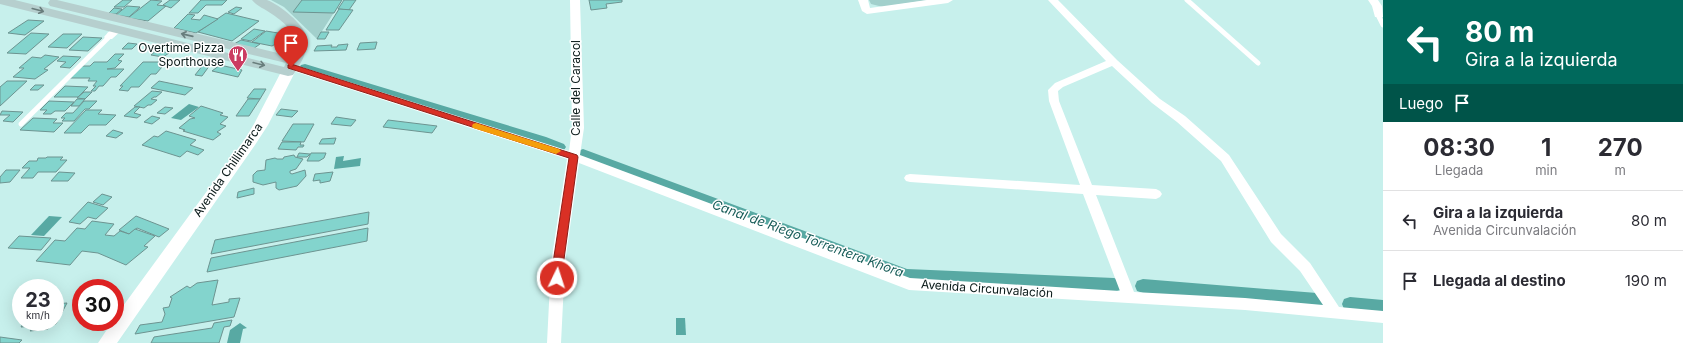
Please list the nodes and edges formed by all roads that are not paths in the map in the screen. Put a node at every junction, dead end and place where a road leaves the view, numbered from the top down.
1 (0, 0) edge
2 (40, 0) edge
3 (258, 0) edge
4 (575, 0) edge
5 (864, 0) edge
6 (948, 0) edge
7 (1053, 0) edge
8 (1186, 0) edge
9 (1373, 0) edge
10 (1380, 14) edge
11 (1383, 25) edge
12 (113, 33) junction
13 (1113, 62) junction
14 (1258, 63) dead end
15 (291, 67) junction
16 (20, 124) dead end
17 (574, 157) junction
18 (910, 178) dead end
19 (1089, 190) junction
20 (1156, 194) dead end
21 (1129, 297) junction
22 (1335, 312) junction
23 (1383, 317) edge
24 (107, 343) edge
25 (554, 343) edge

1 -> 12 main road, Avenida Circunvalación
15 -> 2 main road, Avenida Circunvalación
3 - 15 main road, Avenida Chillimarca
4 - 17 street, Calle del Caracol
5 - 6 street
7 - 13 street
8 - 14 lane
9 - 10 street
10 - 11 lane
12 -> 15 main road, Avenida Circunvalación
12 - 16 lane
13 - 19 street
13 - 22 street
15 - 17 street, Avenida Circunvalación
15 - 24 street, Avenida Chillimarca
17 - 21 street, Avenida Circunvalación
17 - 25 street, Calle del Caracol
18 - 19 street
19 - 20 street
19 - 21 street
21 - 22 street, Avenida Circunvalación
22 - 23 street, Avenida Circunvalación

